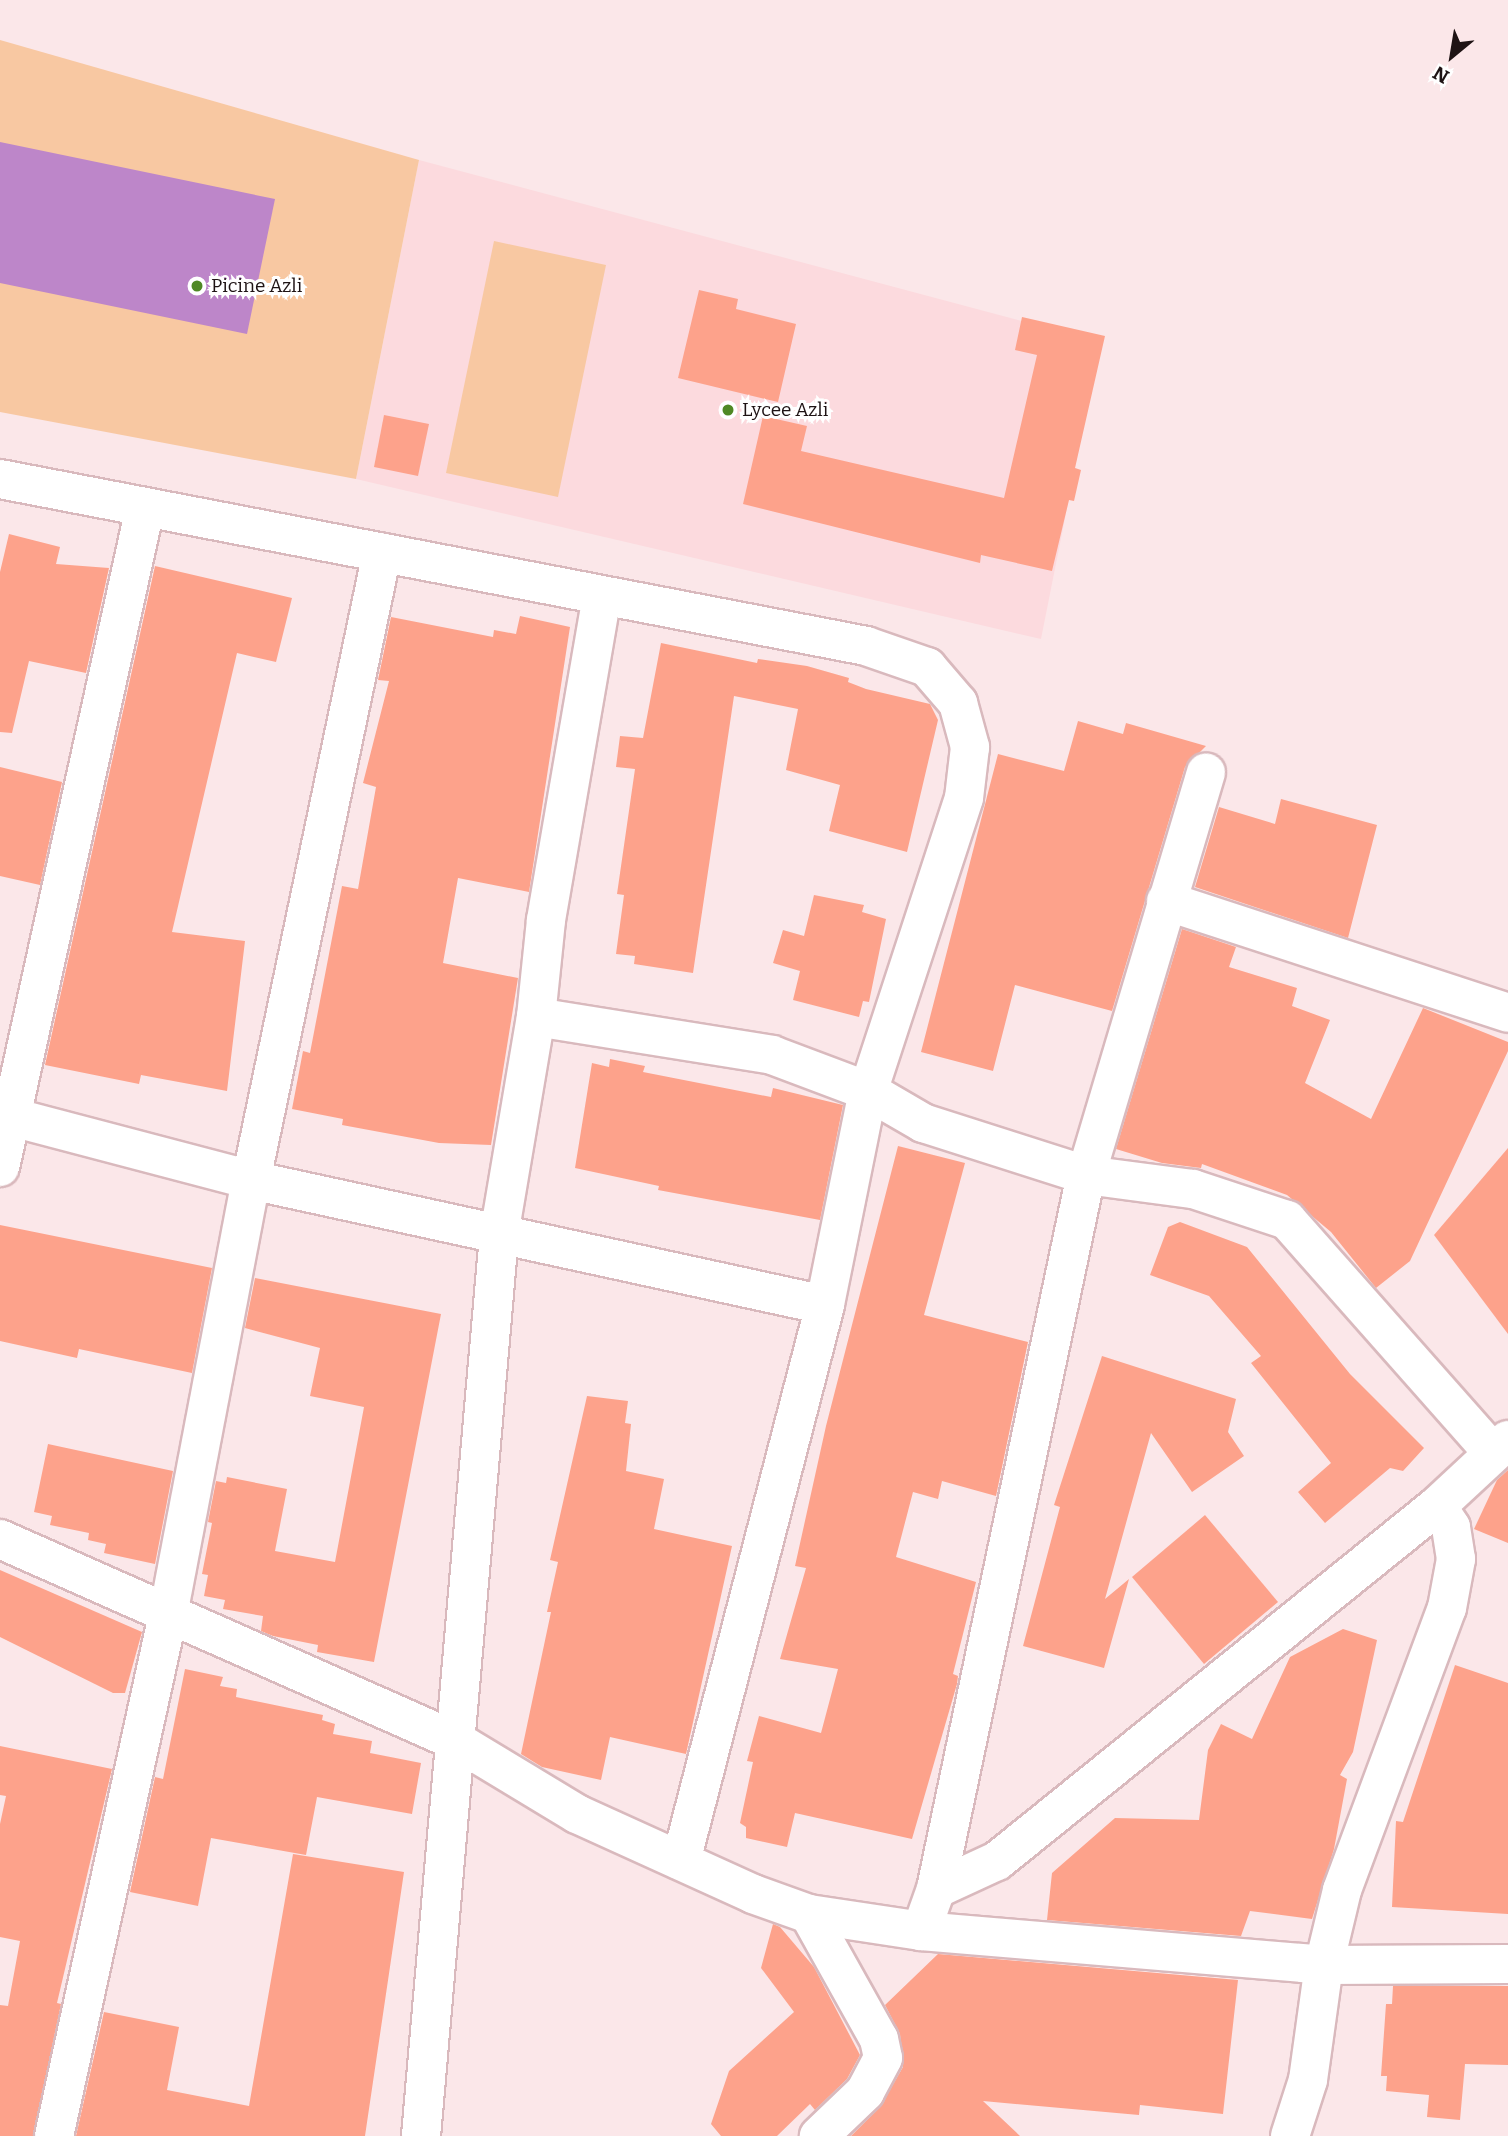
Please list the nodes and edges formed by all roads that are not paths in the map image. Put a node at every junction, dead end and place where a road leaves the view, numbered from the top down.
1 (0, 479) edge
2 (145, 508) junction
3 (382, 554) junction
4 (602, 596) junction
5 (1206, 772) dead end
6 (1166, 901) junction
7 (1508, 1013) edge
8 (536, 1017) junction
9 (868, 1091) junction
10 (5, 1115) edge
11 (0, 1167) edge
12 (1086, 1175) junction
13 (251, 1180) junction
14 (499, 1235) junction
15 (825, 1305) junction
16 (1501, 1447) edge
17 (1437, 1506) junction
18 (0, 1539) edge
19 (168, 1615) junction
20 (458, 1742) junction
21 (681, 1861) junction
22 (936, 1889) junction
23 (809, 1914) junction
24 (921, 1931) junction
25 (1508, 1964) edge
26 (1324, 1965) junction
27 (54, 2136) edge
28 (421, 2136) edge
29 (819, 2136) edge
30 (1290, 2136) edge

1 - 2 street
2 - 3 street
2 - 10 street
3 - 4 street
3 - 13 street
4 - 8 street
4 - 9 street
5 - 6 street
6 - 7 street
6 - 12 street
8 - 9 street
8 - 14 street
9 - 12 street
9 - 15 street
10 - 11 street
10 - 13 street
12 - 16 street
12 - 22 street
13 - 14 street
13 - 19 street
14 - 15 street
14 - 20 street
15 - 21 street
16 - 17 street
17 - 22 street
17 - 26 street
18 - 19 street
19 - 20 street
19 - 27 street
20 - 21 street
20 - 28 street
21 - 23 street
22 - 24 street
23 - 24 street
23 - 29 street
24 - 26 street
25 - 26 street
26 - 30 street

